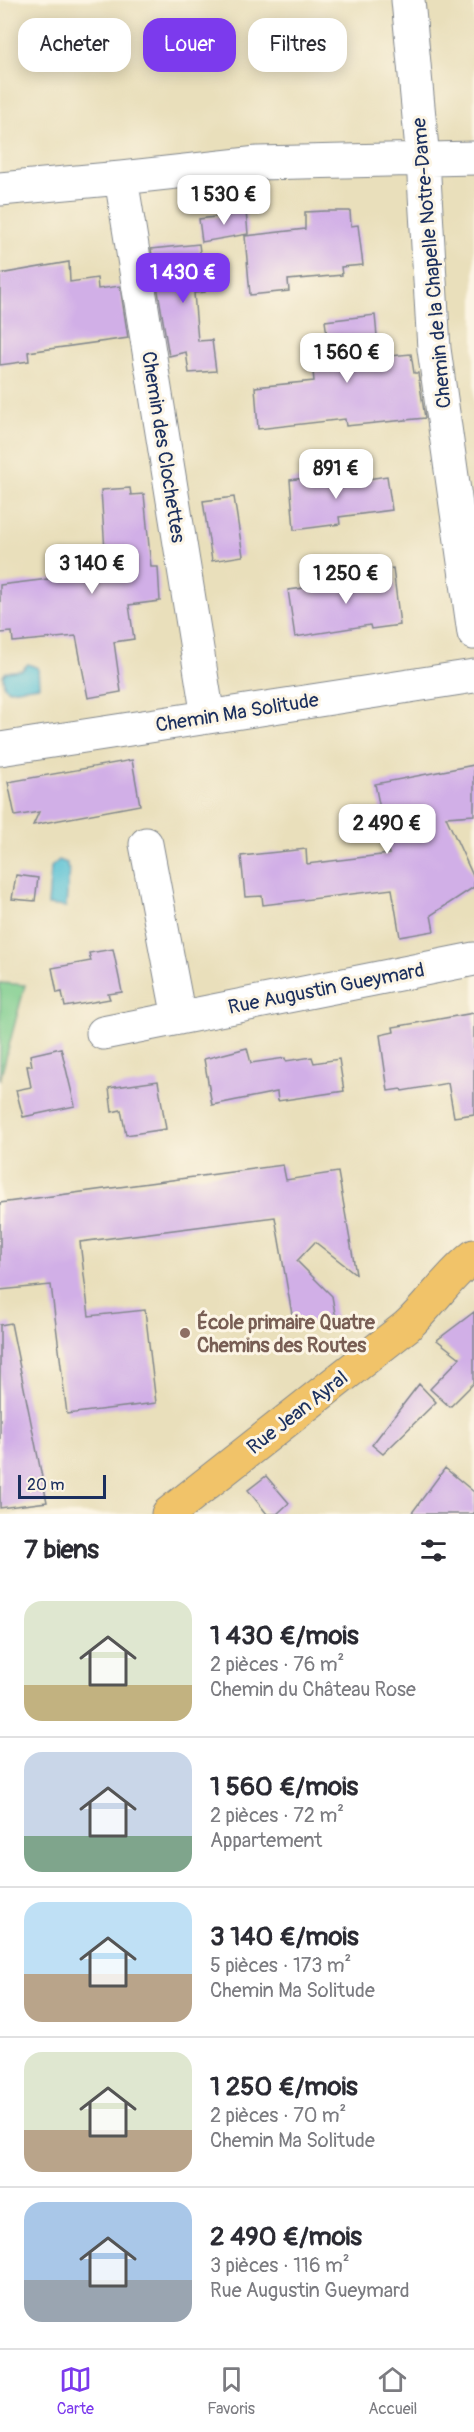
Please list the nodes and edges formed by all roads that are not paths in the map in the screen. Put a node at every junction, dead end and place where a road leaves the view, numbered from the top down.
1 (408, 0) edge
2 (474, 158) edge
3 (423, 160) junction
4 (121, 178) junction
5 (0, 189) edge
6 (474, 633) edge
7 (474, 676) edge
8 (208, 717) junction
9 (0, 749) edge
10 (146, 844) dead end
11 (474, 959) edge
12 (179, 1018) junction
13 (103, 1033) dead end
14 (474, 1256) edge
15 (168, 1514) edge

1 - 3 street, Chemin de la Chapelle Notre-Dame
2 - 3 street
3 - 4 street
3 - 6 street, Chemin de la Chapelle Notre-Dame
4 - 5 street
4 - 8 street, Chemin des Clochettes
7 - 8 street, Chemin Ma Solitude
8 - 9 street, Chemin Ma Solitude
10 - 12 street
11 - 12 street, Rue Augustin Gueymard
12 - 13 street, Rue Augustin Gueymard
14 - 15 main road, Rue Jean Ayral

